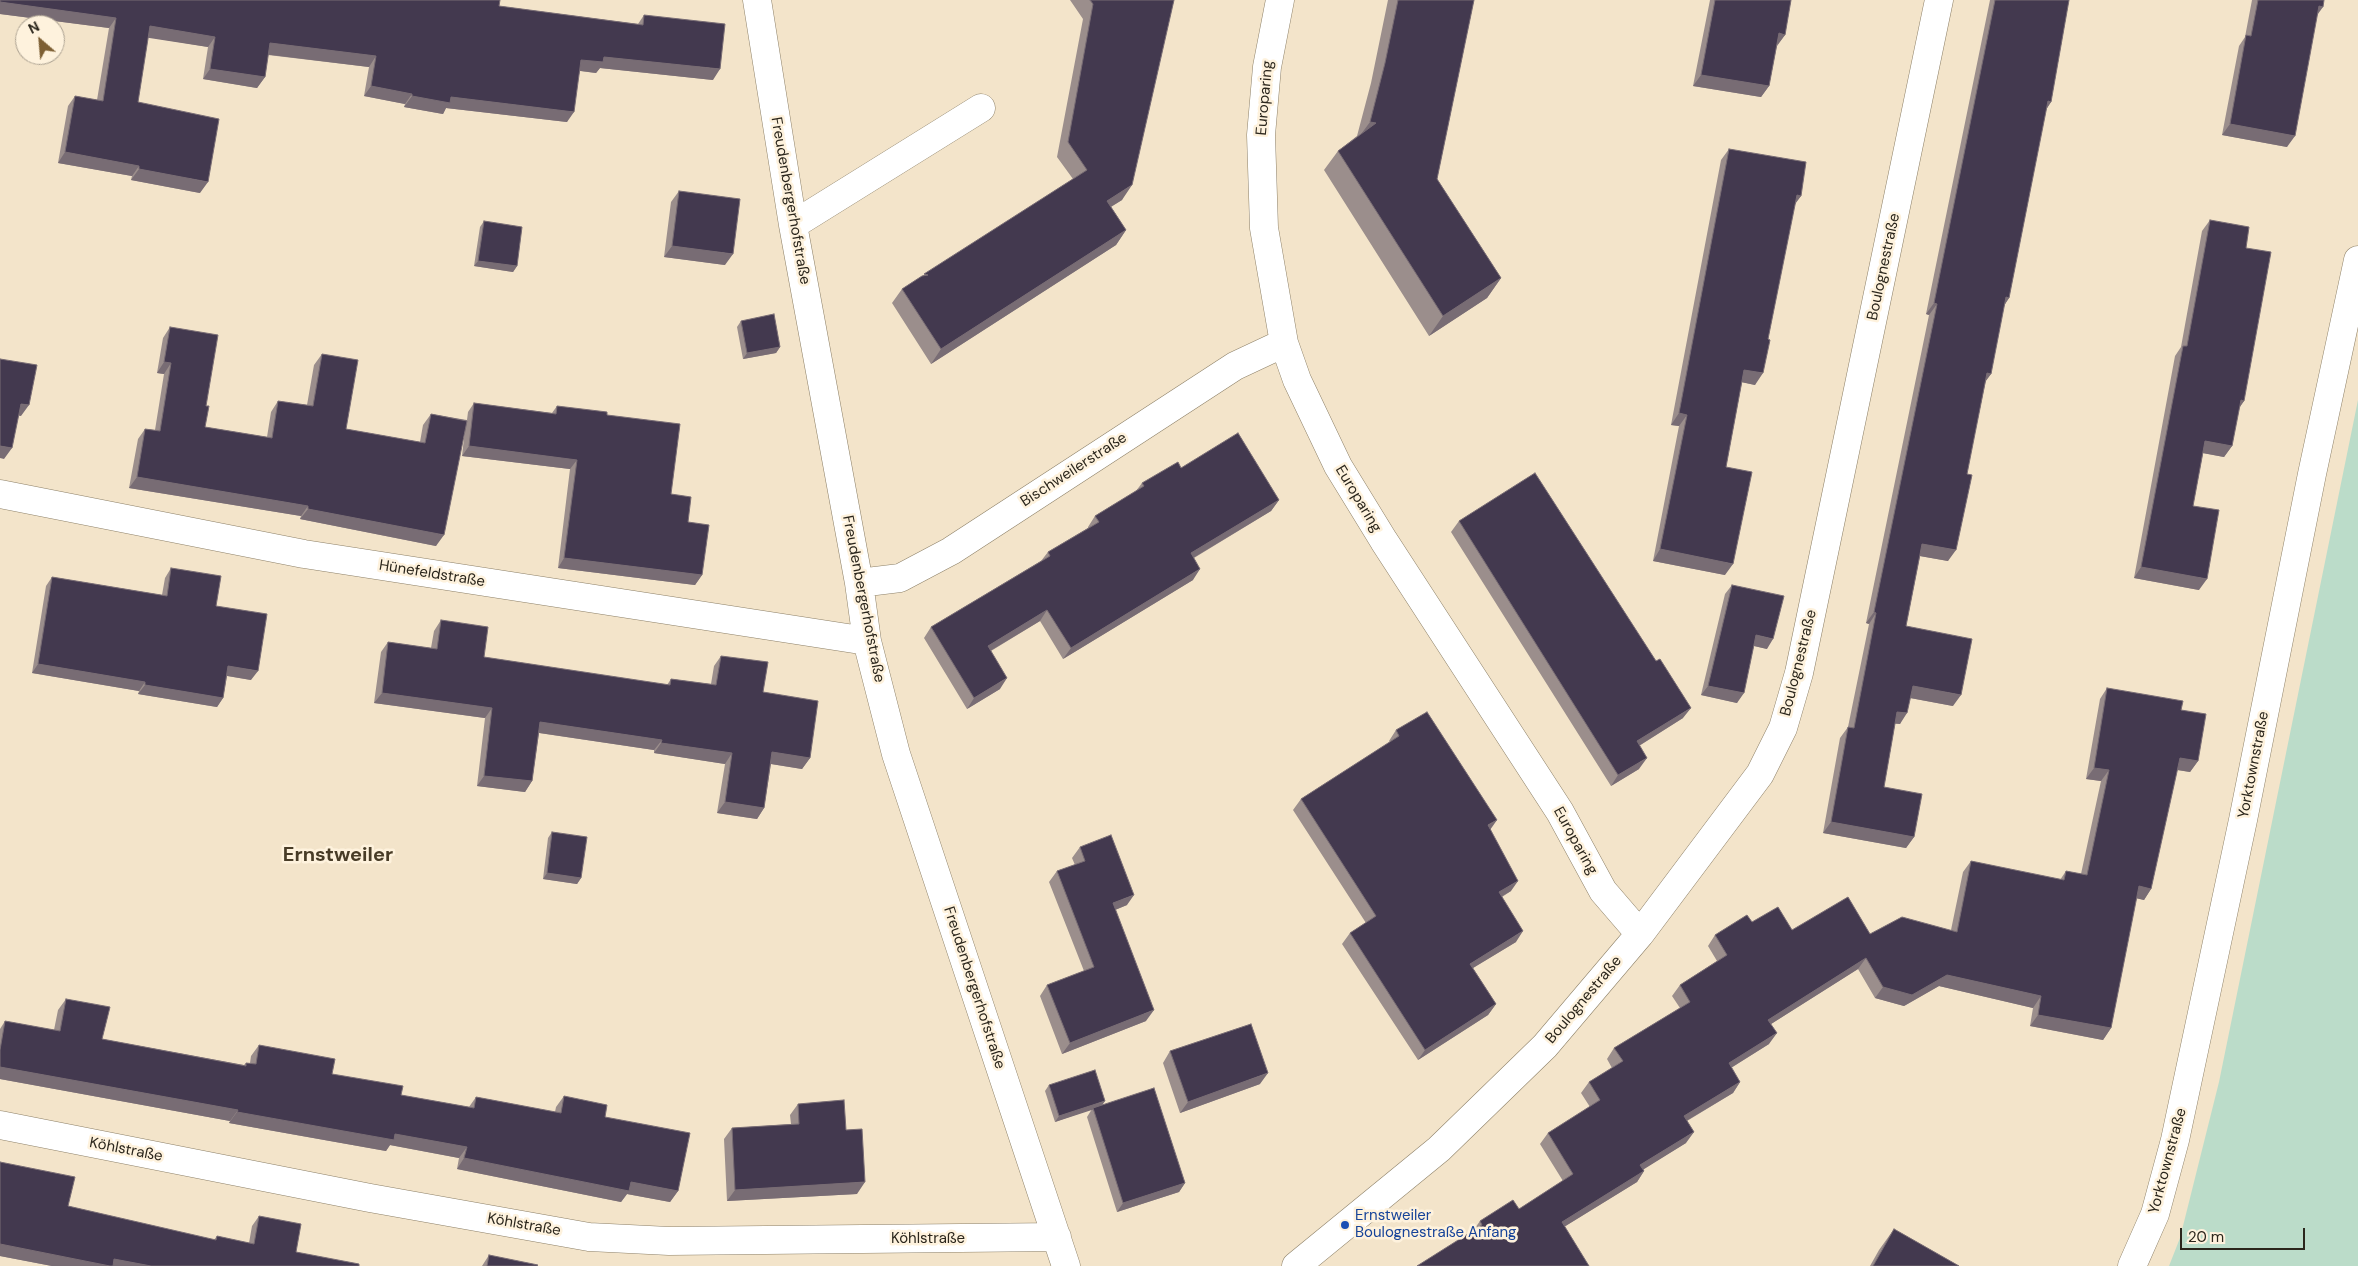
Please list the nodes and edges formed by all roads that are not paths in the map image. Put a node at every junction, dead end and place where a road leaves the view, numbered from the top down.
1 (757, 0) edge
2 (1280, 0) edge
3 (1939, 0) edge
4 (981, 108) dead end
5 (793, 225) junction
6 (2358, 260) edge
7 (1284, 343) junction
8 (0, 494) edge
9 (859, 583) junction
10 (867, 641) junction
11 (1640, 934) junction
12 (0, 1125) edge
13 (1057, 1237) junction
14 (1066, 1266) edge
15 (1296, 1266) edge
16 (2132, 1266) edge

1 - 5 street, Freudenbergerhofstraße
2 - 7 street, Europaring
3 - 11 street, Boulognestraße
4 - 5 street
5 - 9 street, Freudenbergerhofstraße
6 - 16 street, Yorktownstraße
7 - 9 street, Bischweilerstraße
7 - 11 street, Europaring
8 - 10 street, Hünefeldstraße
9 - 10 street, Freudenbergerhofstraße
10 - 13 street, Freudenbergerhofstraße
11 - 15 street, Boulognestraße
12 - 13 street, Köhlstraße
13 - 14 street, Freudenbergerhofstraße

